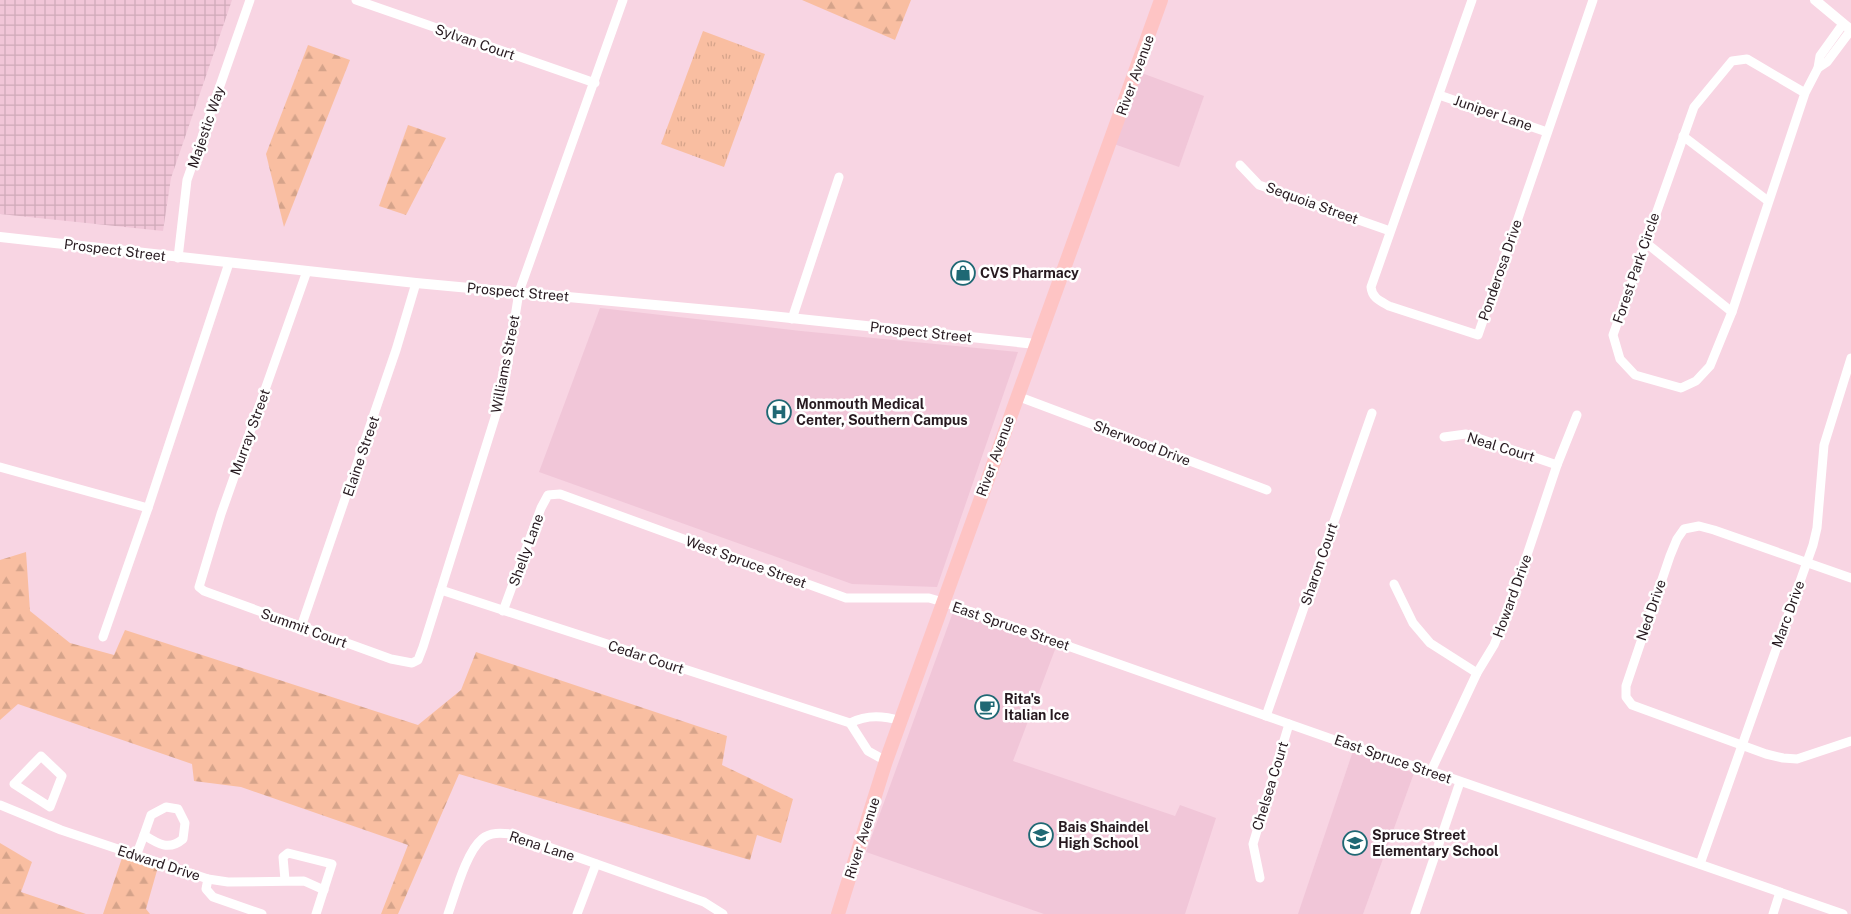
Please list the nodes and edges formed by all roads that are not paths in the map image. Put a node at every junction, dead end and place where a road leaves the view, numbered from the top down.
1 (250, 0) edge
2 (356, 0) edge
3 (623, 0) edge
4 (1161, 0) edge
5 (1472, 0) edge
6 (1592, 0) edge
7 (1815, 0) edge
8 (1848, 28) edge
9 (595, 83) junction
10 (1805, 93) junction
11 (1438, 94) junction
12 (1547, 132) junction
13 (1683, 136) junction
14 (1240, 165) dead end
15 (839, 177) dead end
16 (1768, 201) junction
17 (1390, 231) junction
18 (0, 237) edge
19 (1644, 242) junction
20 (178, 258) junction
21 (229, 263) junction
22 (308, 271) junction
23 (416, 283) junction
24 (519, 292) junction
25 (1732, 312) junction
26 (792, 319) junction
27 (1036, 344) junction
28 (1851, 358) edge
29 (1017, 396) junction
30 (1372, 413) dead end
31 (1577, 415) dead end
32 (1444, 437) dead end
33 (1557, 465) junction
34 (0, 467) edge
35 (1267, 490) dead end
36 (554, 494) joint
37 (148, 508) junction
38 (1807, 562) junction
39 (1851, 578) edge
40 (1394, 584) dead end
41 (441, 590) junction
42 (204, 591) joint
43 (943, 602) junction
44 (503, 611) junction
45 (302, 627) junction
46 (103, 637) dead end
47 (404, 662) joint
48 (1477, 673) junction
49 (1266, 716) junction
50 (902, 721) junction
51 (850, 723) junction
52 (1289, 724) junction
53 (1851, 741) edge
54 (1741, 745) junction
55 (886, 761) junction
56 (1431, 771) junction
57 (1460, 782) junction
58 (0, 805) edge
59 (50, 808) junction
60 (44, 823) junction
61 (144, 835) junction
62 (136, 856) junction
63 (596, 864) junction
64 (1700, 864) junction
65 (1260, 878) dead end
66 (208, 879) junction
67 (285, 880) junction
68 (324, 890) junction
69 (1780, 892) junction
70 (262, 914) edge
71 (316, 914) edge
72 (448, 914) edge
73 (577, 914) edge
74 (723, 914) edge
75 (838, 914) edge
76 (1415, 914) edge
77 (1773, 914) edge
78 (1843, 914) edge

1 - 20 street, Majestic Way
2 - 9 street, Sylvan Court
3 - 9 street, Williams Street
4 - 27 highway, River Avenue
5 - 11 street, Ponderosa Drive
6 - 12 street, Ponderosa Drive
7 - 8 street
8 - 10 street, Forest Park Circle
9 - 24 street, Williams Street
10 - 13 street, Forest Park Circle
10 - 16 street, Forest Park Circle
11 - 12 street, Juniper Lane
11 - 17 street, Ponderosa Drive
12 - 17 street, Ponderosa Drive
13 - 16 street
13 - 19 street, Forest Park Circle
14 - 17 street, Sequoia Street
15 - 26 street
16 - 25 street, Forest Park Circle
18 - 20 street, Prospect Street
19 - 25 street
19 - 25 street, Forest Park Circle
20 - 21 street, Prospect Street
21 - 22 street, Prospect Street
21 - 37 street
22 - 23 street, Prospect Street
22 - 42 street, Murray Street
23 - 24 street, Prospect Street
23 - 45 street, Elaine Street
24 - 26 street, Prospect Street
24 - 41 street, Williams Street
26 - 27 street, Prospect Street
27 - 29 highway, River Avenue
28 - 38 street, Marc Drive
29 - 35 street, Sherwood Drive
29 - 43 highway, River Avenue
30 - 49 street, Sharon Court
31 - 33 street, Howard Drive
32 - 33 street, Neal Court
33 - 48 street, Howard Drive
34 - 37 street
36 - 43 street, West Spruce Street
36 - 44 street, Shelly Lane
37 - 46 street
38 - 39 street
38 - 54 street, Marc Drive
38 - 54 street, Ned Drive
40 - 48 street
41 - 44 street, Cedar Court
41 - 47 street, Williams Street
42 - 45 street, Summit Court
43 - 49 street, East Spruce Street
43 - 50 highway, River Avenue
44 - 51 street, Cedar Court
45 - 47 street, Summit Court
48 - 56 street, Howard Drive
49 - 52 street, East Spruce Street
50 - 51 street
50 - 55 highway, River Avenue
51 - 55 street
52 - 56 street, East Spruce Street
52 - 65 street, Chelsea Court
53 - 54 street
54 - 64 street, Marc Drive
55 - 75 highway, River Avenue
56 - 57 street, East Spruce Street
57 - 64 street, East Spruce Street
57 - 76 street
58 - 60 street, Edward Drive
59 - 59 street
59 - 60 street
60 - 62 street, Edward Drive
61 - 61 street
61 - 62 street
62 - 66 street, Edward Drive
63 - 72 street, Rena Lane
63 - 73 street
63 - 74 street, Rena Lane
64 - 69 street, East Spruce Street
66 - 67 street, Edward Drive
66 - 70 street
67 - 68 street, Edward Drive
67 - 68 street
68 - 71 street
69 - 77 street
69 - 78 street, East Spruce Street

